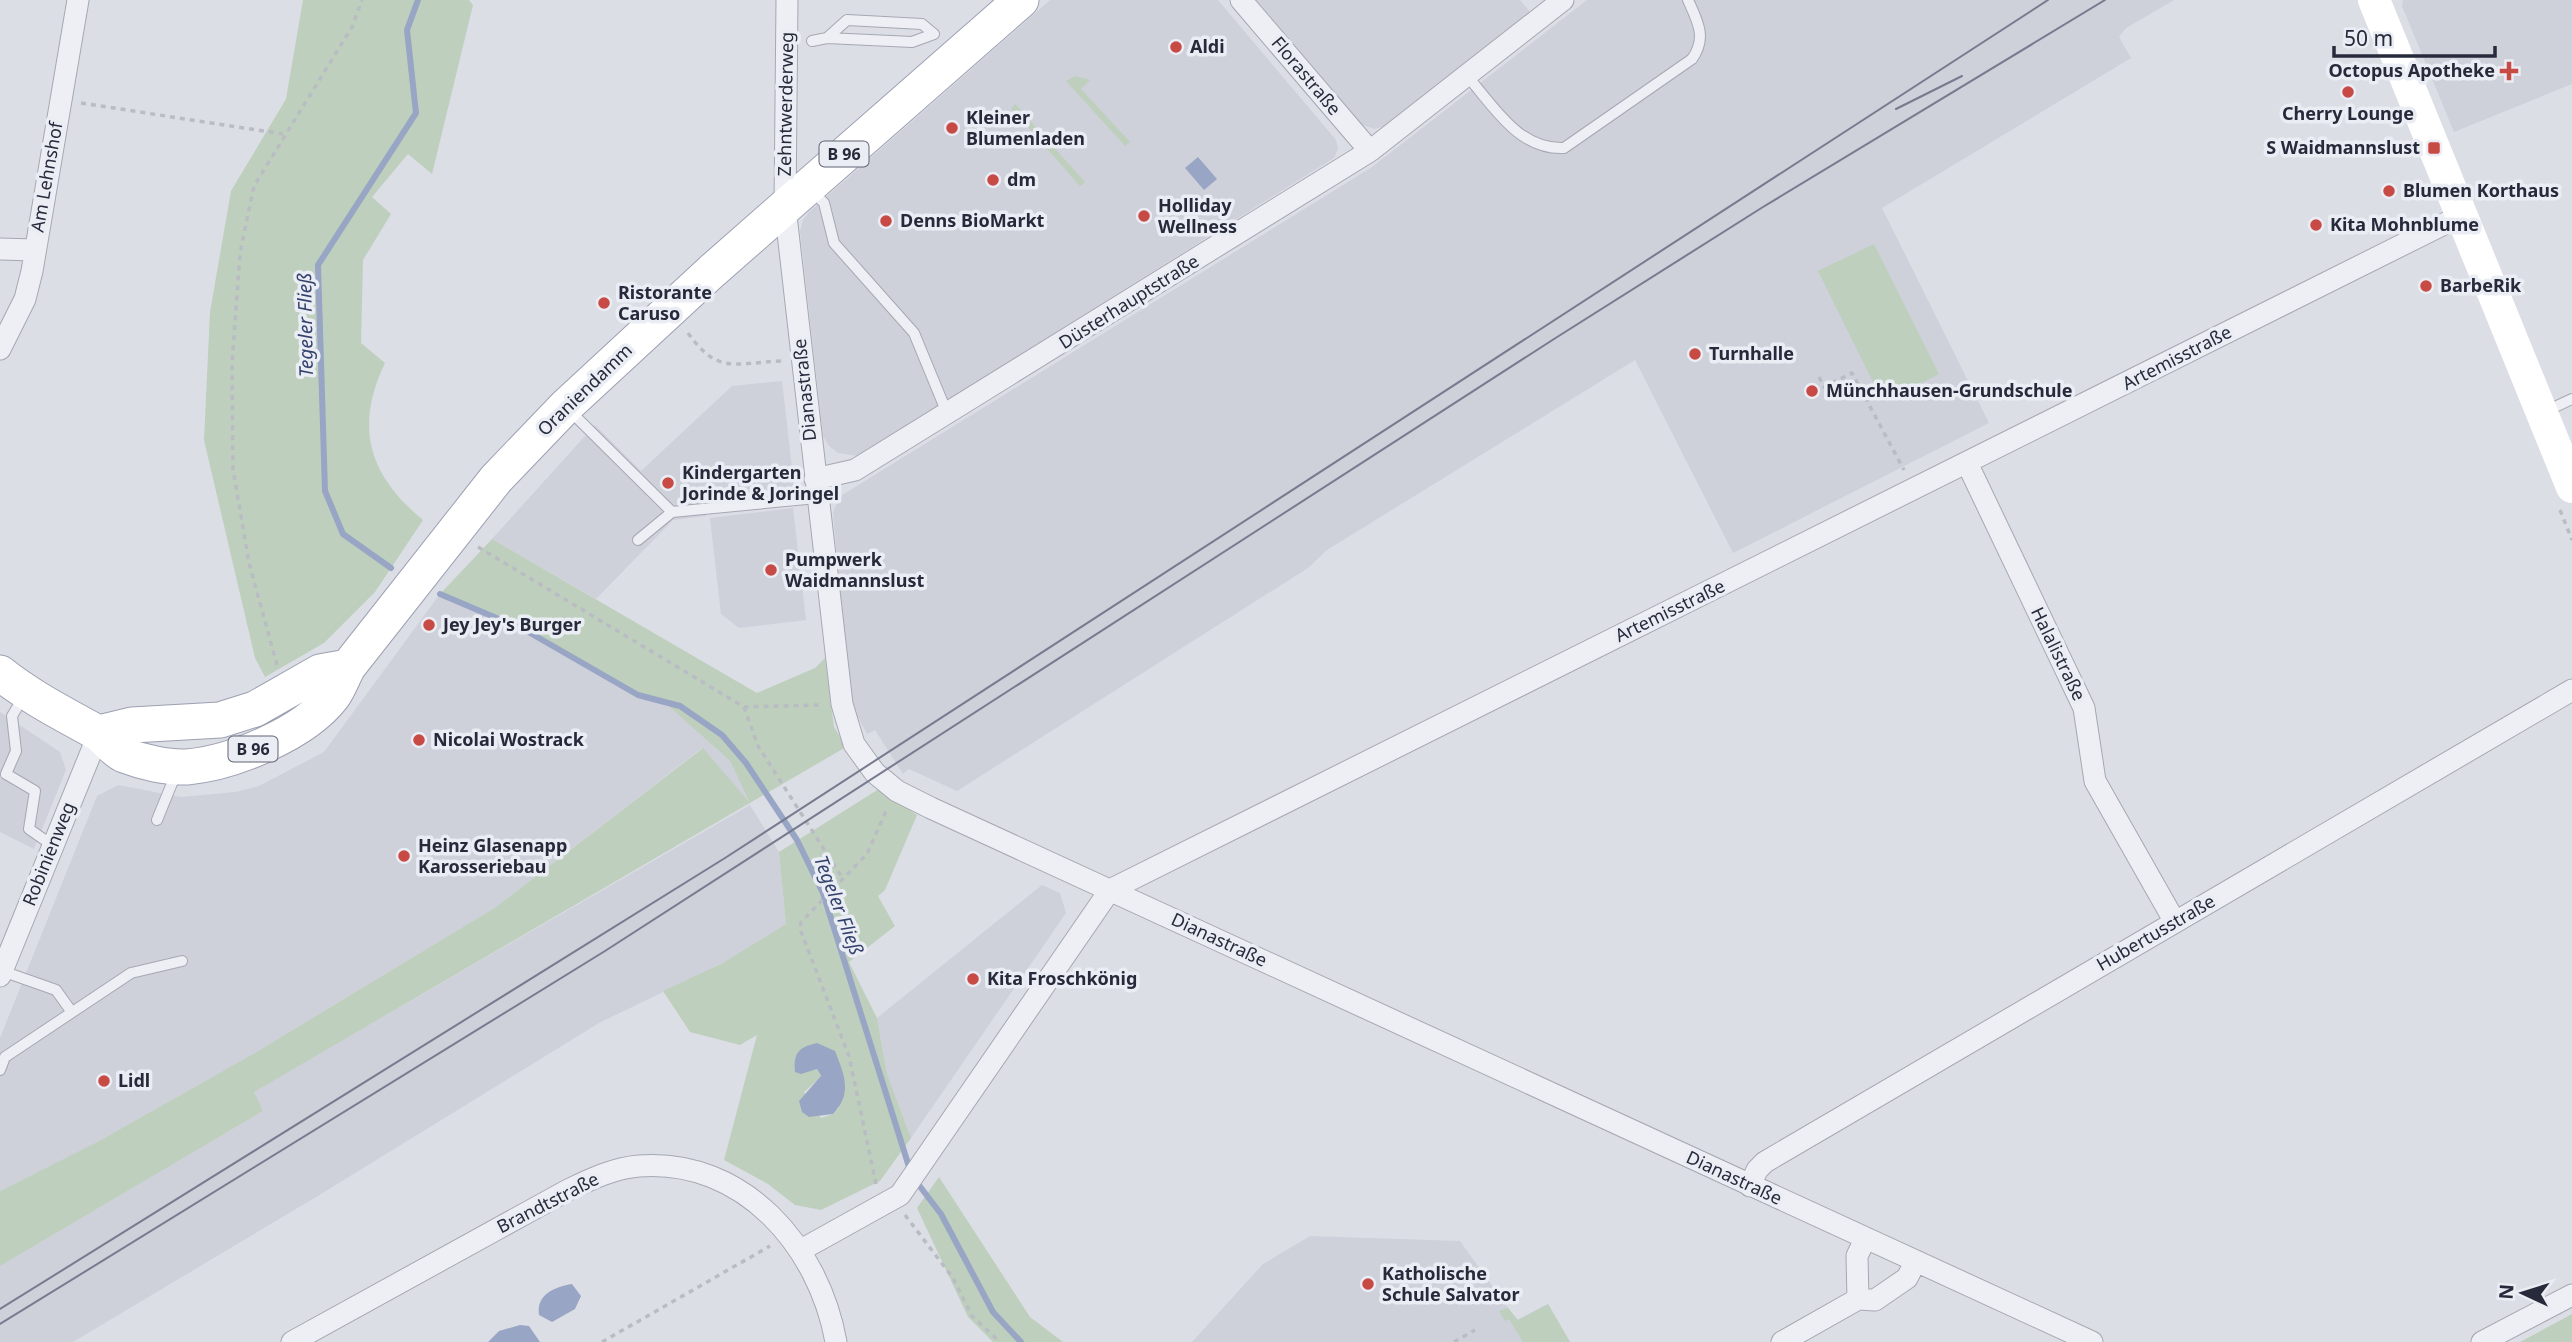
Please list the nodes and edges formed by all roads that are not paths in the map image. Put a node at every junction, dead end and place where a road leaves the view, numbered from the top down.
1 (78, 0) edge
2 (787, 0) edge
3 (1021, 0) edge
4 (1241, 0) edge
5 (1563, 0) edge
6 (1688, 0) edge
7 (2374, 0) edge
8 (827, 38) junction
9 (812, 41) dead end
10 (1468, 77) junction
11 (1370, 151) junction
12 (797, 197) junction
13 (2462, 215) junction
14 (0, 249) edge
15 (34, 250) junction
16 (0, 349) edge
17 (2572, 399) edge
18 (566, 406) junction
19 (2541, 413) junction
20 (947, 414) junction
21 (1966, 463) junction
22 (2572, 487) edge
23 (816, 489) junction
24 (672, 512) junction
25 (638, 540) dead end
26 (348, 667) junction
27 (13, 684) edge
28 (2572, 690) edge
29 (99, 733) junction
30 (178, 766) junction
31 (157, 820) dead end
32 (52, 845) junction
33 (1110, 890) junction
34 (2175, 922) junction
35 (182, 961) dead end
36 (1, 973) edge
37 (71, 1011) junction
38 (0, 1070) edge
39 (1750, 1186) junction
40 (1865, 1238) junction
41 (802, 1250) junction
42 (1916, 1261) junction
43 (2572, 1295) edge
44 (1857, 1299) junction
45 (292, 1342) edge
46 (836, 1342) edge
47 (1782, 1342) edge
48 (2092, 1342) edge
49 (2482, 1342) edge

1 - 15 street, Am Lehnshof
2 - 12 street, Zehntwerderweg
3 - 12 main road, Oraniendamm / B 96
4 - 11 street, Florastraße
5 - 10 street, Düsterhauptstraße
6 - 10 lane
7 - 13 main road
8 - 8 lane
8 - 9 lane
10 - 11 street, Düsterhauptstraße
11 - 20 street, Düsterhauptstraße
12 - 18 main road, Oraniendamm / B 96
12 - 20 lane
12 - 23 street, Dianastraße
13 - 19 main road
13 - 21 street, Artemisstraße
14 - 15 street
15 - 16 street, Am Lehnshof
17 - 19 lane
18 - 24 lane
18 - 26 main road, Oraniendamm / B 96
19 - 22 main road
20 - 23 street, Düsterhauptstraße
21 - 33 street, Artemisstraße
21 - 34 street, Halalistraße
23 - 24 lane
23 - 33 street, Dianastraße
24 - 25 lane
26 - 29 main road, B 96
26 - 30 main road, B 96
27 - 29 main road, B 96
27 - 32 lane
28 - 34 street, Hubertusstraße
29 - 30 main road, B 96
29 - 32 street, Robinienweg
30 - 31 lane
32 - 36 street, Robinienweg
33 - 39 street, Dianastraße
33 - 41 street, Artemisstraße
34 - 39 street, Hubertusstraße
35 - 37 lane
36 - 37 lane
37 - 38 lane
39 - 40 street, Dianastraße
40 - 42 street, Dianastraße
40 - 44 street
41 - 45 street, Brandtstraße
41 - 46 street, Brandtstraße
42 - 44 street
42 - 48 street, Dianastraße
43 - 49 street
44 - 47 street

